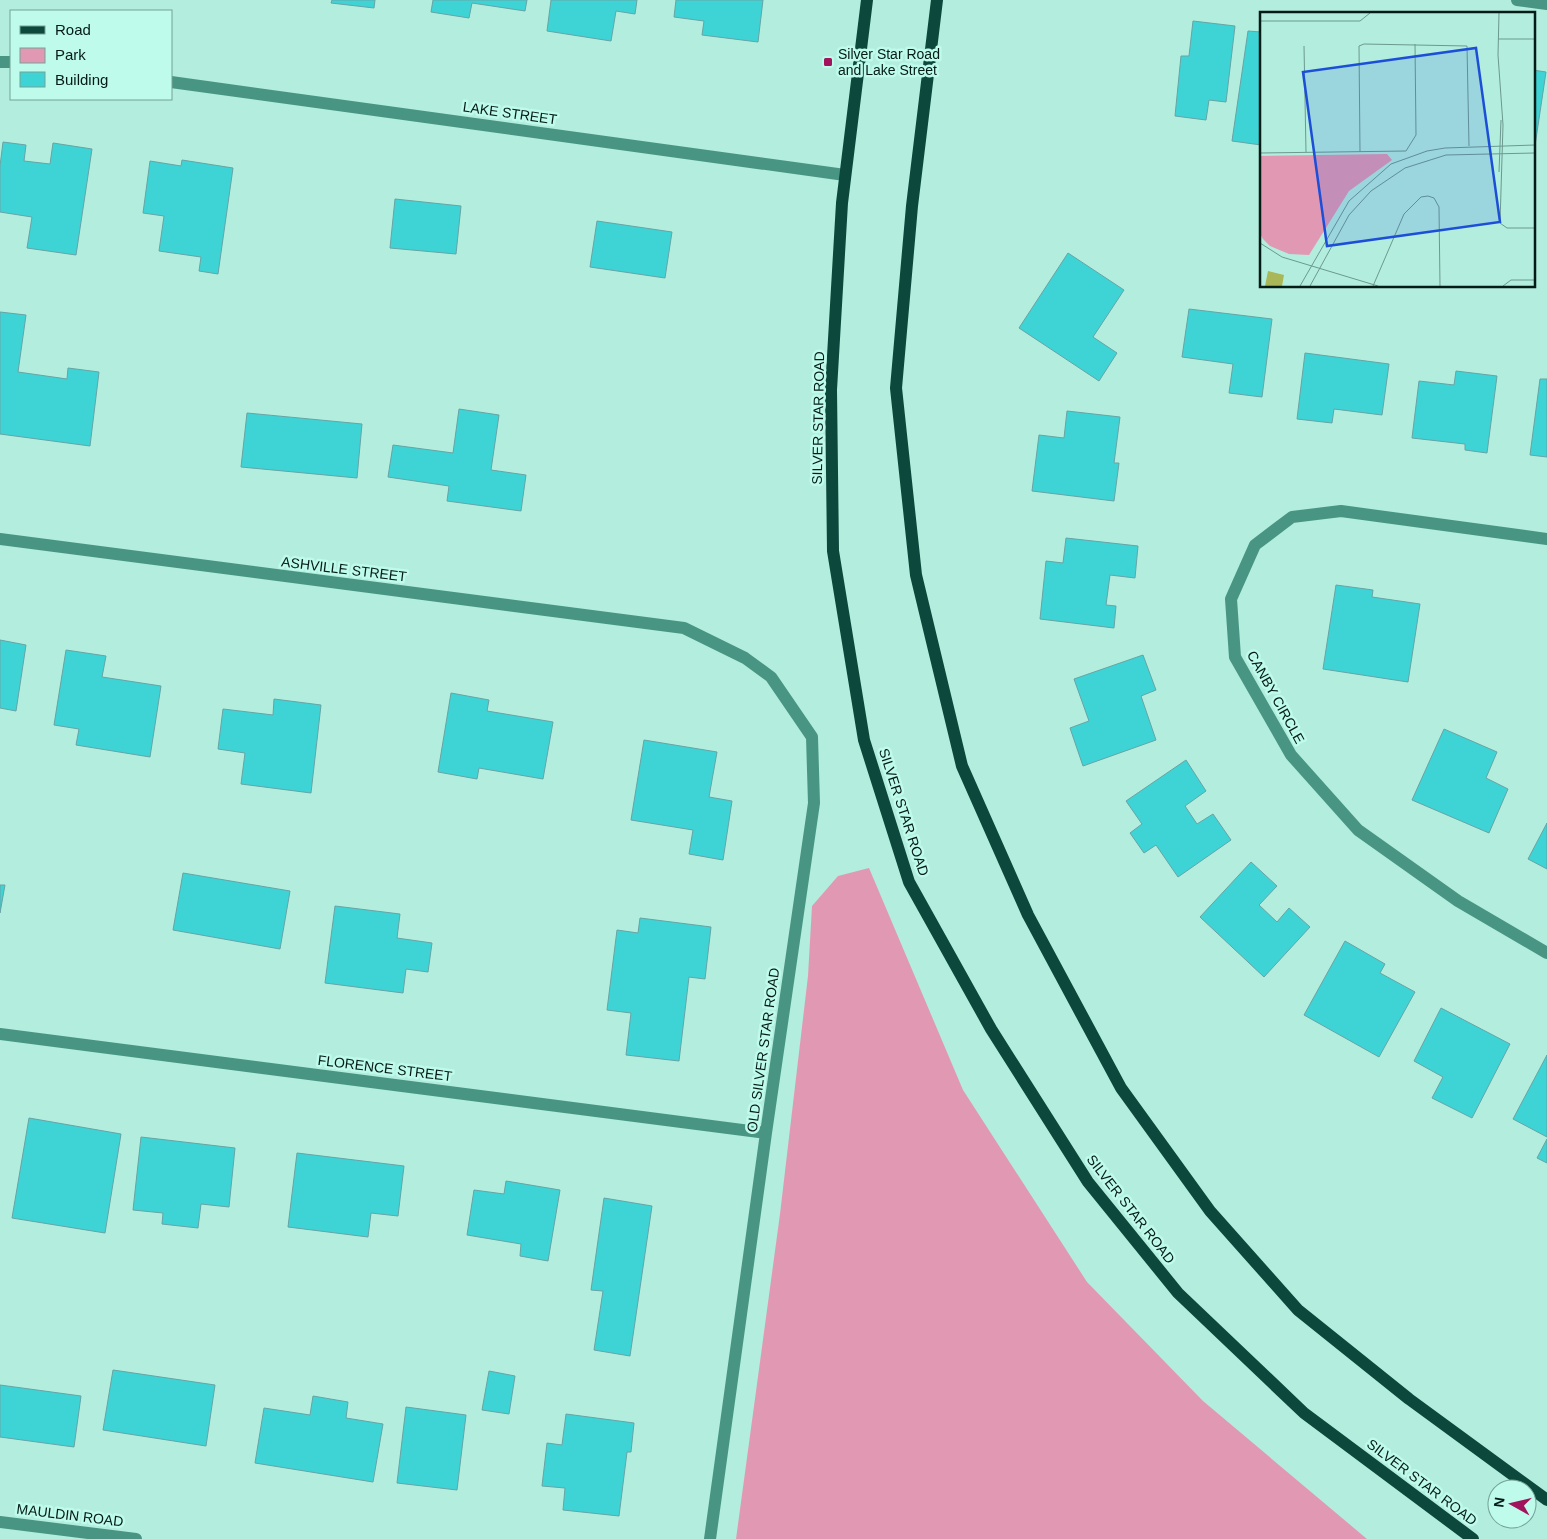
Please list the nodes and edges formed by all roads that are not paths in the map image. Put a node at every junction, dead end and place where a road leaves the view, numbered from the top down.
1 (867, 0) edge
2 (937, 0) edge
3 (1517, 0) edge
4 (1547, 4) edge
5 (172, 82) edge
6 (845, 175) junction
7 (0, 539) edge
8 (1547, 539) edge
9 (684, 628) joint
10 (1547, 953) edge
11 (0, 1034) edge
12 (766, 1133) junction
13 (1547, 1500) edge
14 (0, 1522) edge
15 (136, 1539) edge
16 (710, 1539) edge
17 (1473, 1539) edge

1 - 6 main road, SILVER STAR ROAD
2 - 13 main road
3 - 4 street
5 - 6 street, LAKE STREET
6 - 17 main road, SILVER STAR ROAD
7 - 9 street, ASHVILLE STREET
8 - 10 street, CANBY CIRCLE
9 - 12 street, OLD SILVER STAR ROAD
11 - 12 street, FLORENCE STREET
12 - 16 street, OLD SILVER STAR ROAD
14 - 15 street, MAULDIN ROAD

